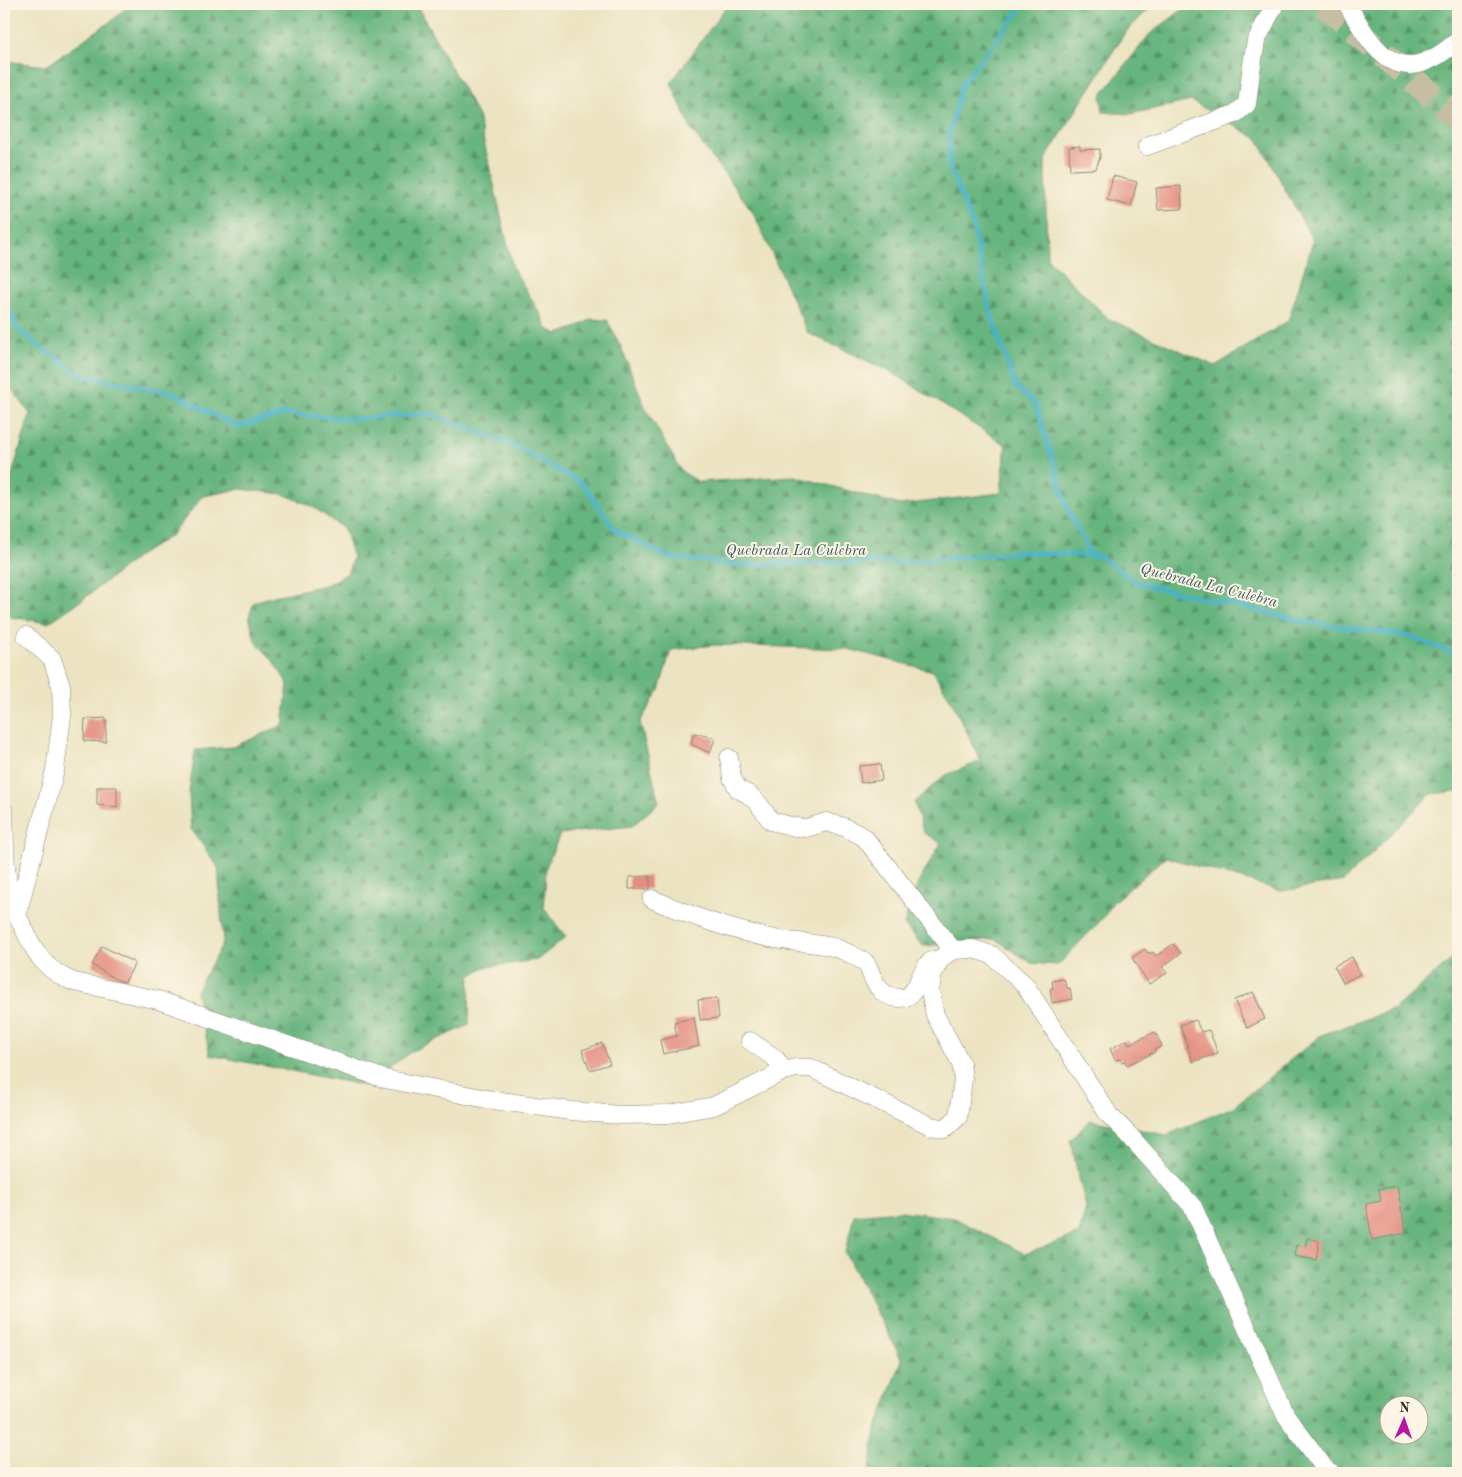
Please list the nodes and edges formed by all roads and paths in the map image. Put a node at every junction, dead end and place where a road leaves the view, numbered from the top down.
1 (1275, 4) edge
2 (1347, 4) edge
3 (1458, 40) edge
4 (1147, 146) dead end
5 (26, 636) dead end
6 (729, 758) dead end
7 (4, 811) edge
8 (652, 899) dead end
9 (17, 915) junction
10 (947, 954) junction
11 (750, 1041) dead end
12 (784, 1071) junction
13 (1332, 1473) edge

1 - 4 street
2 - 3 street
5 - 9 street
6 - 10 street
7 - 9 street
8 - 10 street
9 - 12 street
10 - 12 street
10 - 13 street
11 - 12 street

